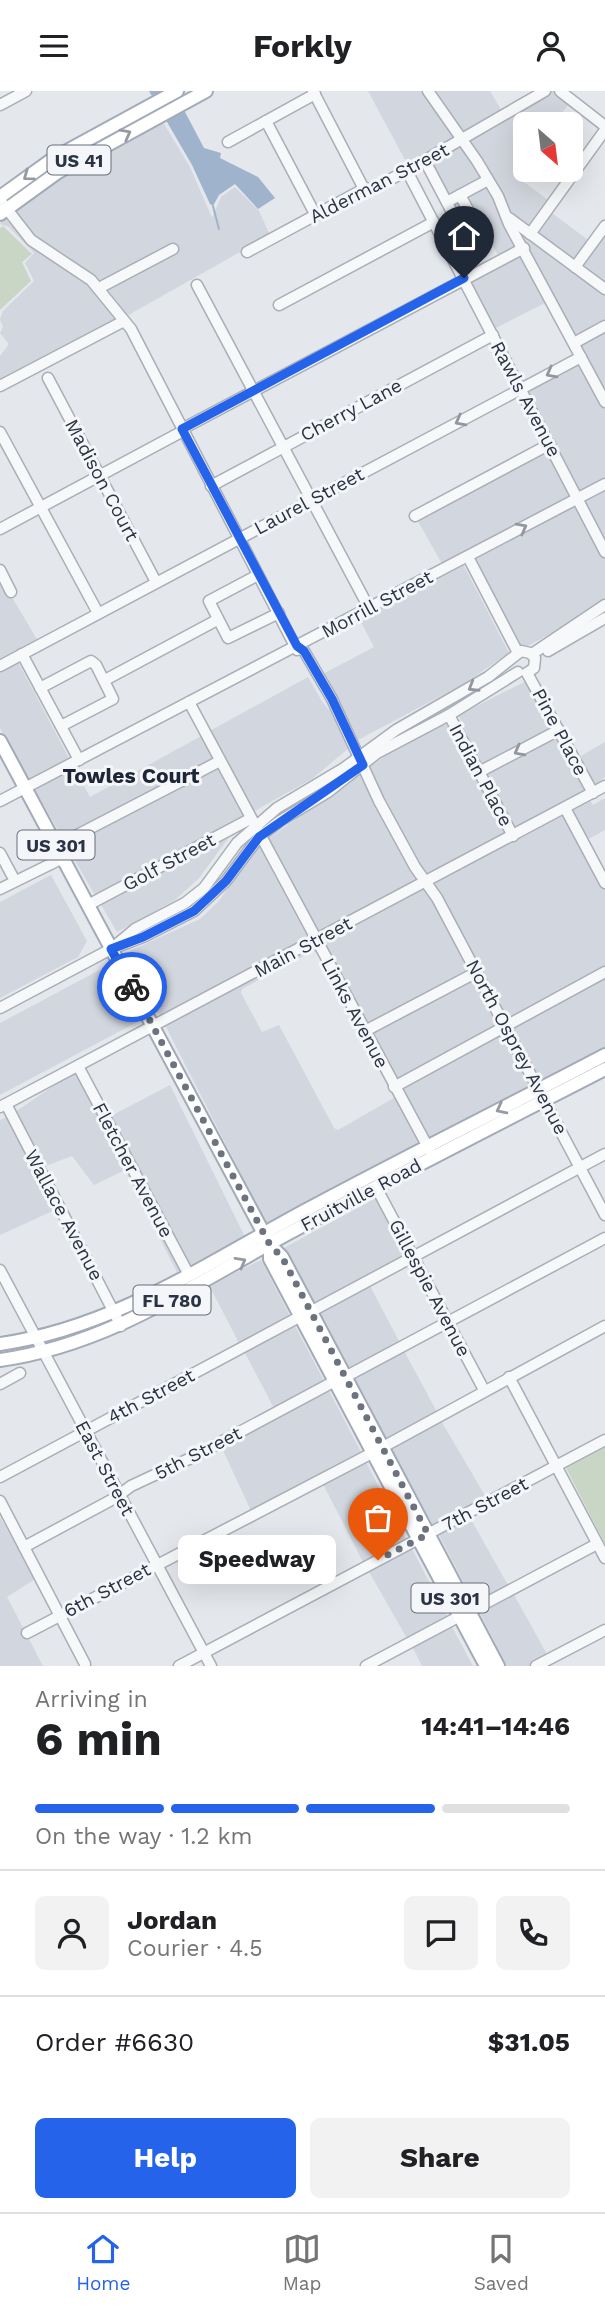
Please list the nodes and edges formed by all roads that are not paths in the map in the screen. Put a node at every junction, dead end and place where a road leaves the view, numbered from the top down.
1 (26, 91) edge
2 (177, 91) edge
3 (206, 91) edge
4 (428, 91) edge
5 (545, 91) edge
6 (560, 91) edge
7 (314, 93) edge
8 (0, 104) edge
9 (266, 121) junction
10 (605, 128) edge
11 (106, 129) junction
12 (461, 139) junction
13 (84, 141) junction
14 (228, 142) dead end
15 (98, 149) junction
16 (425, 161) junction
17 (73, 164) junction
18 (407, 171) junction
19 (488, 180) junction
20 (364, 189) junction
21 (460, 195) junction
22 (447, 202) junction
23 (1, 205) edge
24 (315, 214) junction
25 (510, 219) junction
26 (434, 222) junction
27 (605, 226) edge
28 (530, 234) junction
29 (524, 248) junction
30 (173, 249) dead end
31 (247, 252) dead end
32 (575, 267) junction
33 (464, 278) junction
34 (197, 285) dead end
35 (99, 288) junction
36 (605, 289) edge
37 (279, 305) dead end
38 (124, 321) junction
39 (605, 326) edge
40 (492, 335) junction
41 (573, 342) junction
42 (581, 357) junction
43 (48, 378) dead end
44 (0, 386) edge
45 (521, 389) junction
46 (253, 391) junction
47 (605, 402) edge
48 (182, 429) junction
49 (0, 432) edge
50 (550, 445) junction
51 (282, 447) junction
52 (98, 474) junction
53 (605, 484) edge
54 (211, 486) junction
55 (577, 499) junction
56 (311, 501) junction
57 (39, 505) junction
58 (415, 516) dead end
59 (0, 523) edge
60 (0, 529) edge
61 (239, 538) junction
62 (605, 552) edge
63 (468, 557) junction
64 (0, 571) edge
65 (258, 575) junction
66 (156, 582) junction
67 (11, 591) dead end
68 (605, 605) edge
69 (369, 608) junction
70 (98, 613) junction
71 (279, 613) junction
72 (605, 618) edge
73 (217, 620) junction
74 (297, 646) junction
75 (22, 654) junction
76 (515, 657) junction
77 (533, 657) junction
78 (0, 666) edge
79 (523, 672) junction
80 (104, 680) junction
81 (40, 688) junction
82 (189, 702) junction
83 (449, 715) junction
84 (61, 726) junction
85 (559, 730) junction
86 (0, 741) edge
87 (79, 760) junction
88 (220, 761) junction
89 (361, 761) junction
90 (479, 772) junction
91 (605, 786) edge
92 (25, 788) junction
93 (593, 793) junction
94 (0, 801) edge
95 (565, 808) junction
96 (252, 823) junction
97 (513, 836) junction
98 (259, 837) junction
99 (60, 852) junction
100 (0, 853) edge
101 (15, 881) junction
102 (425, 881) junction
103 (605, 883) edge
104 (0, 889) edge
105 (88, 905) junction
106 (316, 940) junction
107 (111, 949) junction
108 (477, 972) junction
109 (605, 972) edge
110 (0, 1008) edge
111 (153, 1027) junction
112 (506, 1027) junction
113 (365, 1031) junction
114 (605, 1055) edge
115 (78, 1066) junction
116 (605, 1069) edge
117 (394, 1087) junction
118 (542, 1095) junction
119 (3, 1106) edge
120 (431, 1152) junction
121 (605, 1154) edge
122 (580, 1167) junction
123 (376, 1187) junction
124 (605, 1215) edge
125 (605, 1238) edge
126 (267, 1239) junction
127 (413, 1256) junction
128 (0, 1270) edge
129 (189, 1275) junction
130 (115, 1312) junction
131 (306, 1314) junction
132 (447, 1321) junction
133 (121, 1326) junction
134 (605, 1327) edge
135 (37, 1337) junction
136 (0, 1344) edge
137 (44, 1352) junction
138 (0, 1360) edge
139 (20, 1373) dead end
140 (509, 1377) junction
141 (340, 1379) junction
142 (0, 1384) edge
143 (484, 1390) junction
144 (86, 1431) junction
145 (605, 1440) edge
146 (378, 1450) junction
147 (556, 1466) junction
148 (0, 1476) edge
149 (119, 1495) junction
150 (0, 1501) edge
151 (424, 1536) junction
152 (597, 1544) junction
153 (24, 1547) junction
154 (605, 1558) edge
155 (156, 1564) junction
156 (465, 1614) junction
157 (61, 1615) junction
158 (605, 1630) edge
159 (27, 1633) dead end
160 (204, 1653) junction
161 (85, 1664) dead end
162 (179, 1666) edge
163 (211, 1666) edge
164 (366, 1666) edge
165 (486, 1666) edge
166 (498, 1666) edge
167 (537, 1666) edge

1 - 8 street
2 - 11 main road, US 41
15 -> 3 main road, US 41
4 - 12 street
5 - 12 street, Alderman Street
6 - 10 street
7 - 9 street
7 - 20 street
9 - 14 street
9 - 24 street
10 - 28 street
11 - 13 main road, US 41
11 - 15 main road
12 - 16 street, Alderman Street
12 - 19 street
13 - 17 main road
13 -> 23 main road, US 41
15 - 17 main road, US 41
16 - 18 street, Alderman Street
16 - 22 street
17 - 23 main road, US 41
18 - 20 street, Alderman Street
18 - 26 street, Rawls Avenue
19 - 21 street
19 - 25 street
20 - 24 street, Alderman Street
21 - 22 street
21 - 22 street
23 - 35 street, North Osprey Avenue
24 - 31 street, Alderman Street
25 - 28 street
25 - 29 street
26 - 33 street, Rawls Avenue
26 - 37 street
27 - 32 street
28 - 32 street
29 - 33 street
29 - 41 street
30 - 35 street
32 - 36 street
33 - 40 street, Rawls Avenue
33 - 46 street
34 - 46 street
35 - 38 street, North Osprey Avenue
38 - 44 street
38 - 48 street, North Osprey Avenue
39 - 41 street
40 - 45 street, Rawls Avenue
40 - 51 street, Cherry Lane
41 - 42 street
42 -> 45 street, Laurel Street
42 - 47 street
43 - 52 street, Madison Court
45 - 50 street, Rawls Avenue
45 -> 56 street, Laurel Street
46 - 48 street
46 - 51 street
48 - 52 street
48 - 54 street, North Osprey Avenue
49 - 57 street
50 - 55 street, Rawls Avenue
50 - 58 street
51 - 54 street, Cherry Lane
51 - 56 street
52 - 57 street
52 - 66 street, Madison Court
53 - 55 street, Morrill Street
54 - 61 street, North Osprey Avenue
55 - 62 street, Rawls Avenue
63 -> 55 street, Morrill Street
56 - 61 street, Laurel Street
56 - 69 street
57 - 59 street
57 - 60 street
57 - 70 street
61 - 65 street, North Osprey Avenue
61 - 66 street, Laurel Street
63 - 69 street, Morrill Street
63 - 76 street
64 - 67 street
65 - 71 street, North Osprey Avenue
65 - 73 street
66 - 70 street, Laurel Street
68 - 77 street
69 - 74 street, Morrill Street
70 - 75 street, Laurel Street
71 - 73 street
71 - 74 street, North Osprey Avenue
72 - 77 street
73 - 80 street
74 - 82 street, Morrill Street
74 - 89 street, North Osprey Avenue
75 - 78 street, Laurel Street
75 - 81 street
76 - 77 street
76 - 79 street, Pine Place
76 -> 89 street
77 - 79 street
79 - 83 street
79 - 85 street, Pine Place
80 - 81 street
80 - 84 street
81 - 84 street
82 - 87 street, Morrill Street
82 - 88 street, Links Avenue
83 - 89 street
83 - 90 street, Indian Place
84 - 87 street
85 -> 90 street
85 - 93 street, Pine Place
86 - 92 main road, US 301
87 - 92 street, Morrill Street
88 - 96 street, Links Avenue
88 - 99 street
89 - 96 street
89 - 98 street
89 - 102 street, North Osprey Avenue
90 - 97 street, Indian Place
91 - 93 street, Main Street
92 - 94 street, Morrill Street
92 - 99 main road, US 301
93 - 95 street, Main Street
95 - 97 street, Main Street
95 - 103 street
96 - 98 street, Links Avenue
96 - 105 street, Golf Street
96 - 107 street
97 - 102 street, Main Street
98 - 106 street, Links Avenue
98 - 107 street
99 - 101 street
99 - 105 main road, US 301
100 - 101 street
101 - 104 street
102 - 106 street, Main Street
102 - 108 street, North Osprey Avenue
105 - 107 main road, US 301
106 - 111 street, Main Street
106 - 113 street, Links Avenue
107 - 110 street
107 - 111 main road, US 301
108 - 112 street, North Osprey Avenue
108 - 113 street
109 - 112 street
111 - 115 street, Main Street
111 - 126 main road, US 301
112 - 117 street
112 - 118 street, North Osprey Avenue
113 - 117 street, Links Avenue
114 - 118 main road, Fruitville Road
115 - 119 street, Main Street
115 - 129 street, Fletcher Avenue
116 - 118 main road, Fruitville Road
117 - 120 street, Links Avenue
118 - 120 main road, Fruitville Road
118 - 122 street, North Osprey Avenue
119 - 130 street, Wallace Avenue
120 - 123 main road, Fruitville Road
120 - 126 main road, Fruitville Road
121 - 122 street, 4th Street
122 - 124 street, North Osprey Avenue
122 - 127 street, 4th Street
123 - 126 main road, Fruitville Road
123 - 127 street, Gillespie Avenue
125 - 132 street, 5th Street
126 - 129 main road, Fruitville Road / FL 780
126 - 131 main road, US 301
133 -> 126 main road, Fruitville Road / FL 780
127 - 131 street, 4th Street
127 - 132 street, Gillespie Avenue
128 - 135 street, East Street
129 - 130 main road, Fruitville Road / FL 780
130 - 133 street, Wallace Avenue
130 - 135 main road, Fruitville Road / FL 780
131 - 141 main road, US 301
131 - 144 street, 4th Street
132 - 141 street, 5th Street
132 - 143 street, Gillespie Avenue
133 - 137 main road, Fruitville Road / FL 780
134 - 140 street, 6th Street
135 - 136 main road, Fruitville Road / FL 780
135 - 137 street, East Street
137 - 138 main road, Fruitville Road / FL 780
137 - 144 street, East Street
139 - 142 street
140 - 143 street, 6th Street
140 - 147 street
141 - 146 main road, US 301
141 - 146 main road, US 301
141 - 149 street, 5th Street
143 - 146 street, 6th Street
144 - 148 street, 4th Street
144 - 149 street, East Street
145 - 147 street, 7th Street
146 - 151 main road, US 301
146 - 155 street, 6th Street
147 - 151 street, 7th Street
147 - 152 street
149 - 153 street, 5th Street
149 - 155 street, East Street
150 - 153 street
151 - 156 main road, US 301
151 - 160 street, 7th Street
152 - 154 street
152 - 156 street
153 - 157 street
155 - 157 street, 6th Street
155 - 160 street, East Street
156 - 164 street
156 - 165 main road, US 301
156 - 166 main road, US 301
157 - 159 street, 6th Street
157 - 161 street
158 - 167 street
160 - 162 street, 7th Street
160 - 163 street, East Street

